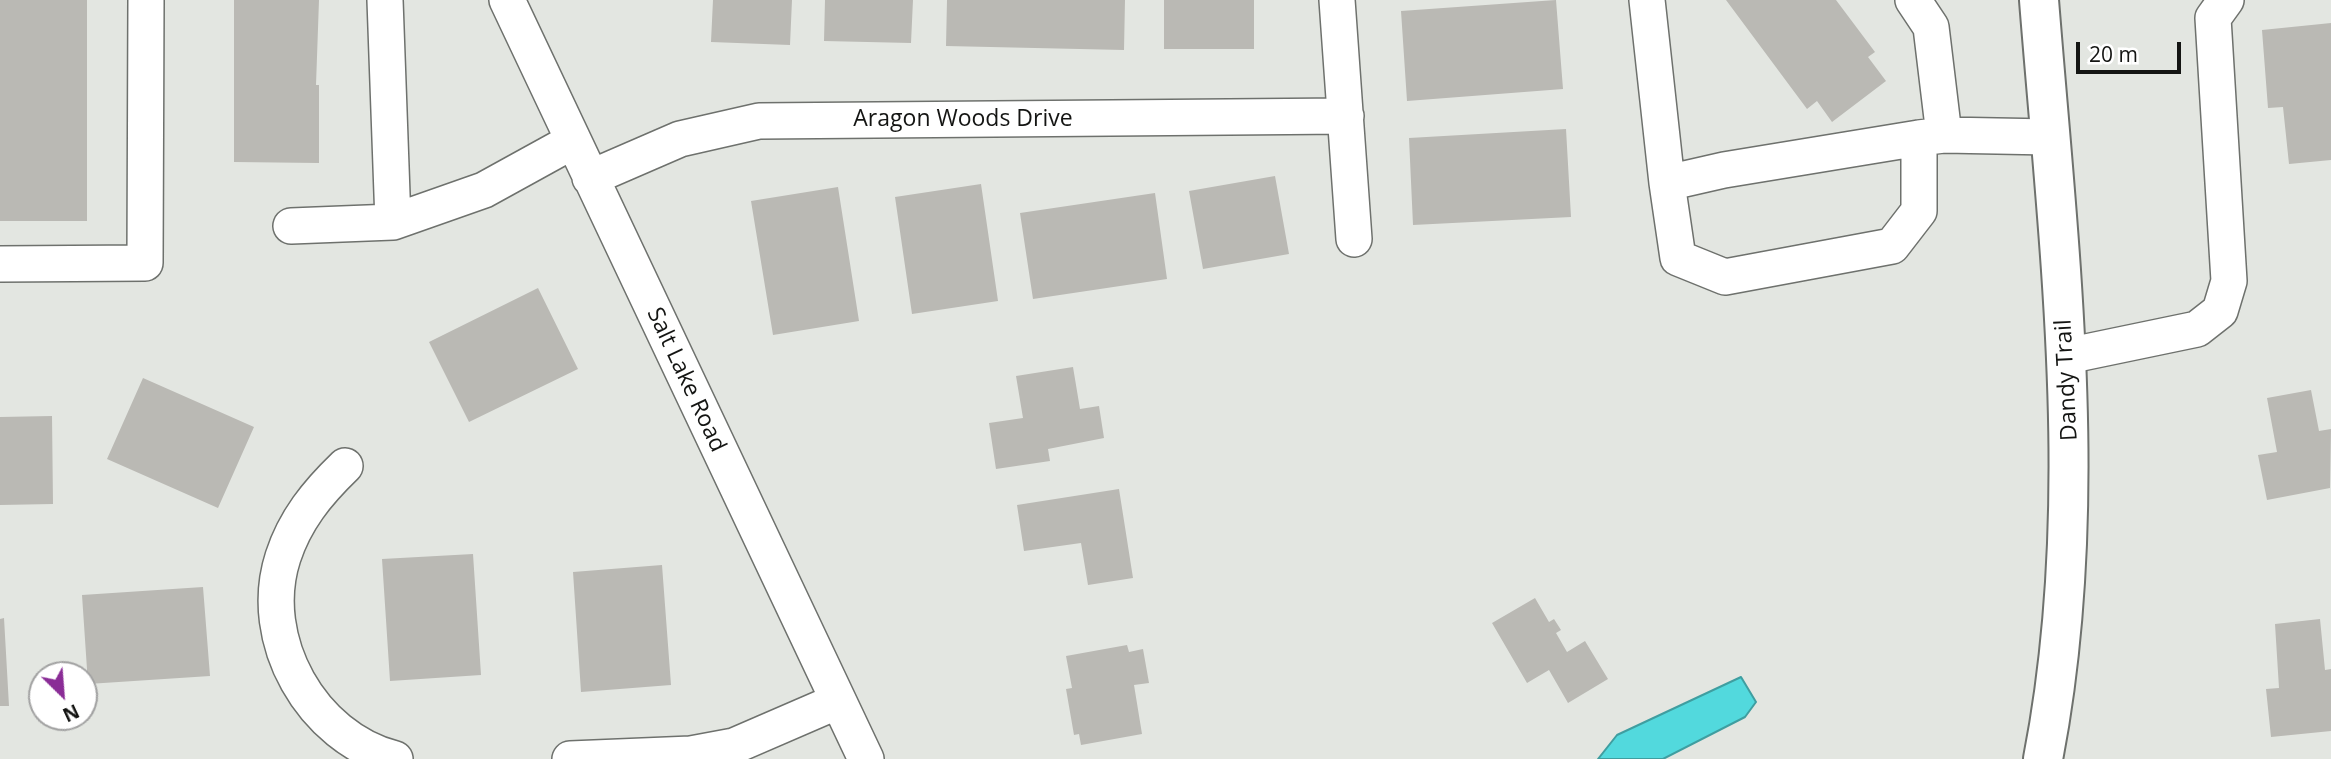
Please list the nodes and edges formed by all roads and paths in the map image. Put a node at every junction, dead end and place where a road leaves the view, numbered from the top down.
1 (146, 0) edge
2 (385, 0) edge
3 (507, 0) edge
4 (1337, 0) edge
5 (1647, 0) edge
6 (1913, 0) edge
7 (2039, 0) edge
8 (2226, 0) edge
9 (1346, 116) junction
10 (1932, 136) junction
11 (2050, 137) junction
12 (573, 141) junction
13 (590, 178) junction
14 (1667, 183) junction
15 (393, 222) junction
16 (291, 226) dead end
17 (1354, 240) dead end
18 (0, 264) edge
19 (2067, 356) junction
20 (345, 466) dead end
21 (838, 701) junction
22 (395, 759) edge
23 (569, 759) edge
24 (866, 759) edge
25 (2043, 759) edge

1 - 18 street
2 - 15 street
3 - 12 street, Salt Lake Road
4 - 9 street
5 - 14 street
6 - 10 street
7 - 11 main road, Dandy Trail
8 - 19 street
9 - 13 street, Aragon Woods Drive
9 - 17 street
10 - 11 street
10 - 14 street
10 - 14 street
11 - 19 main road, Dandy Trail
12 - 13 street, Salt Lake Road
12 - 15 street
13 - 21 street, Salt Lake Road
15 - 16 street
19 - 25 main road, Dandy Trail
20 - 22 street
21 - 23 street
21 - 24 street, Salt Lake Road

